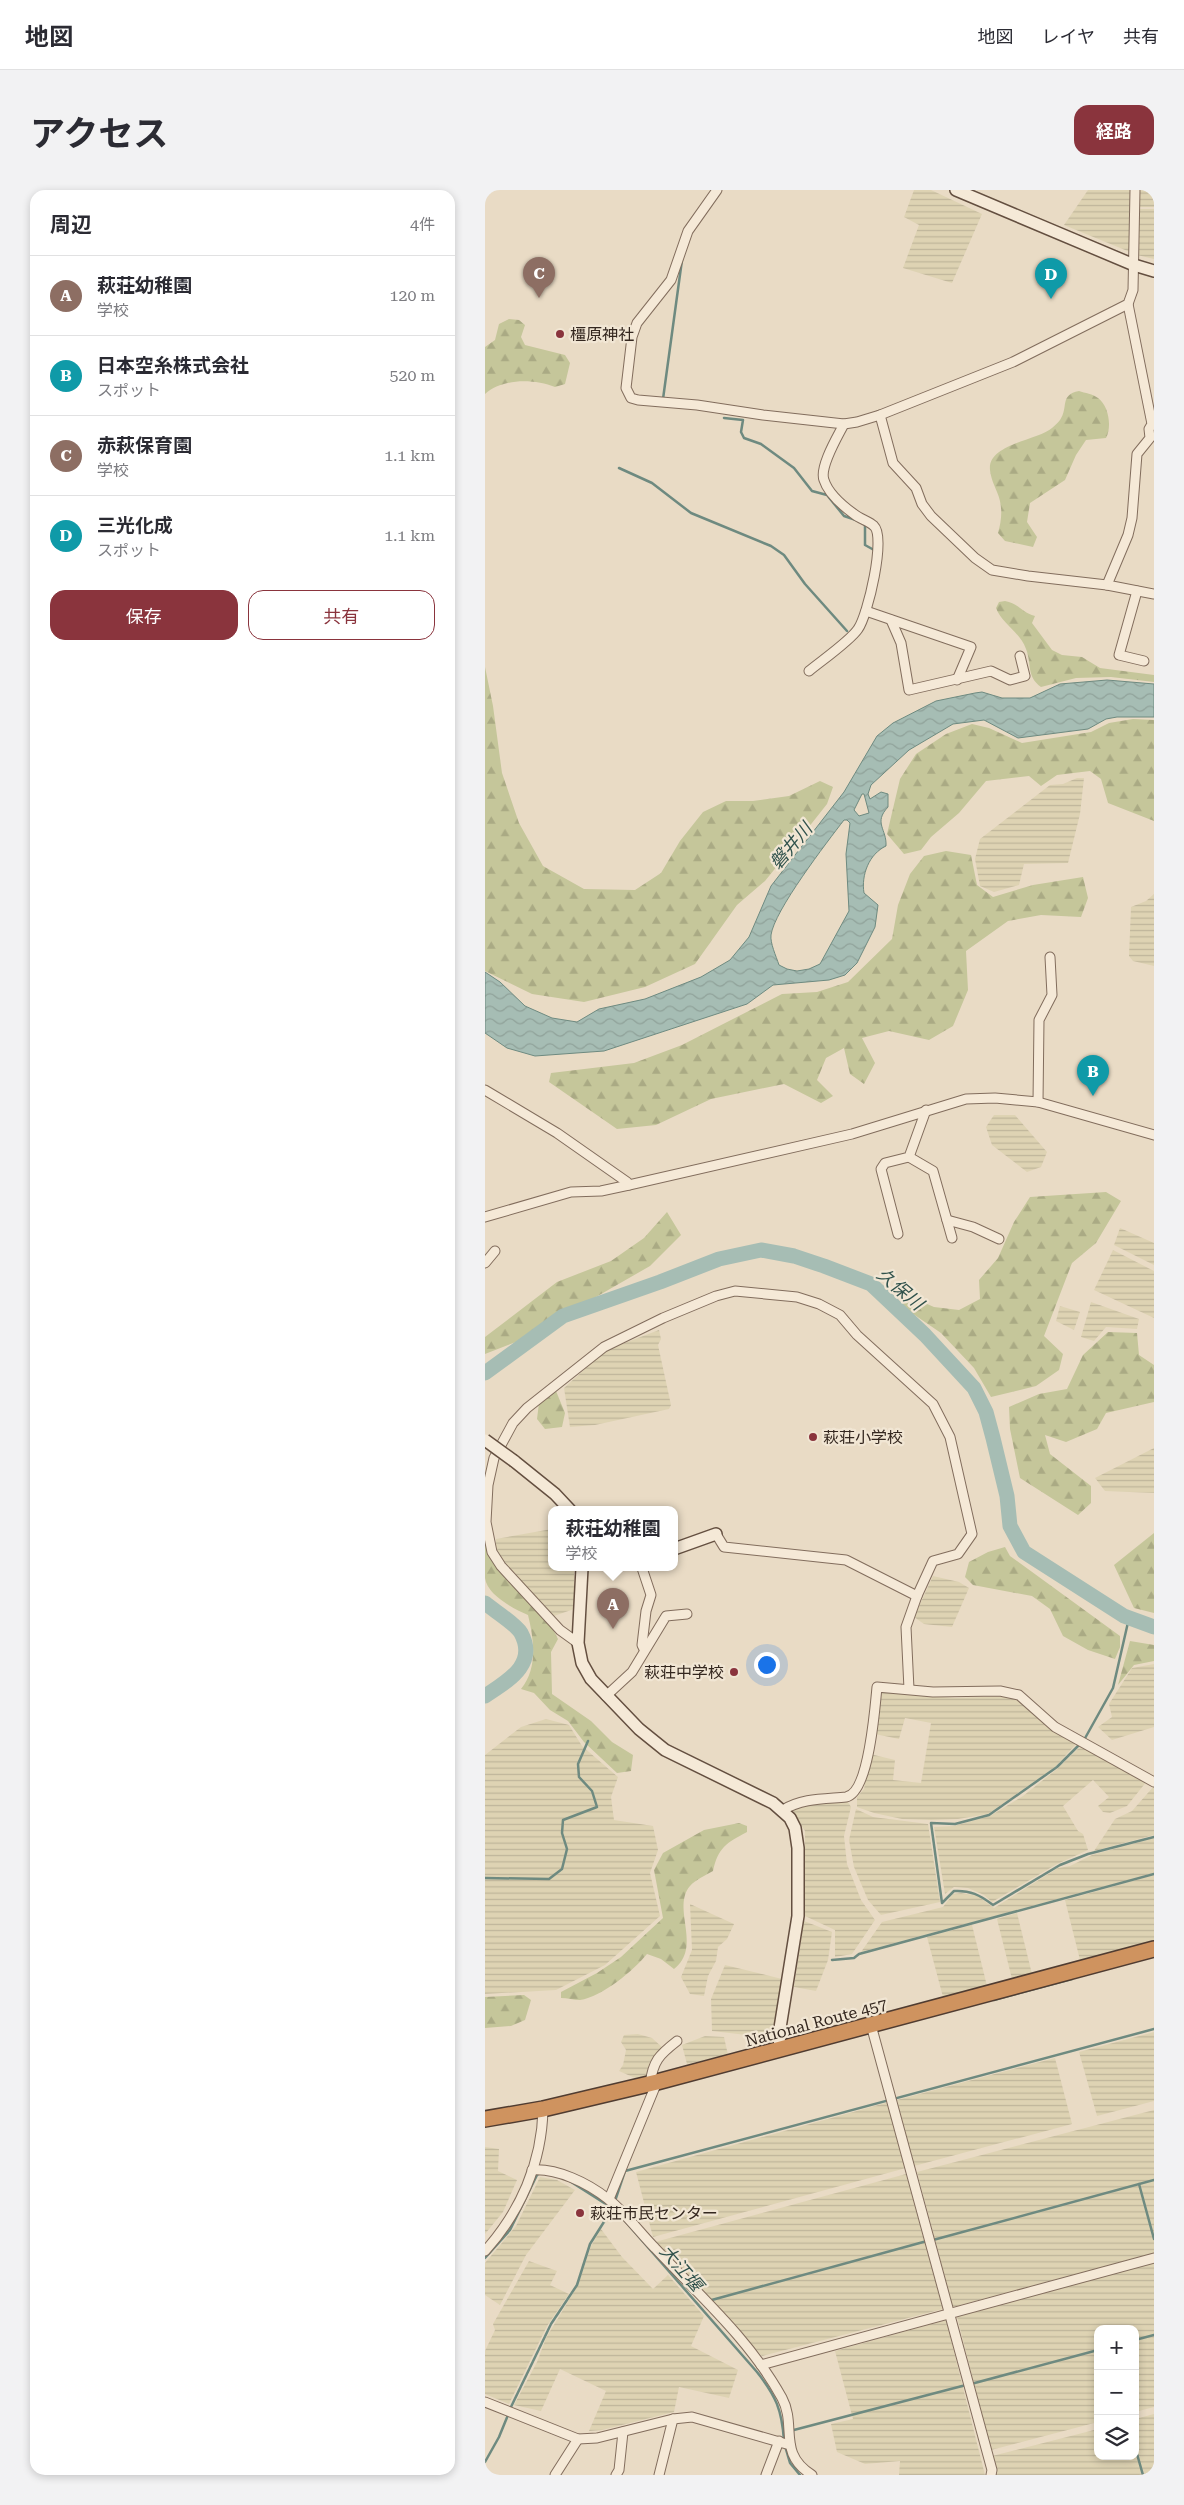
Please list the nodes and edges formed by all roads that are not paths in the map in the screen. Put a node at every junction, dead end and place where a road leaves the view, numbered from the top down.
1 (717, 190) edge
2 (957, 190) edge
3 (1135, 190) edge
4 (1133, 265) junction
5 (1154, 271) edge
6 (1128, 304) junction
7 (880, 415) junction
8 (844, 424) junction
9 (1107, 584) junction
10 (1137, 591) junction
11 (1154, 594) edge
12 (866, 611) junction
13 (891, 620) junction
14 (1020, 656) dead end
15 (1144, 662) dead end
16 (809, 671) dead end
17 (957, 680) junction
18 (1050, 957) dead end
19 (485, 1090) edge
20 (1038, 1102) junction
21 (926, 1110) junction
22 (1154, 1135) edge
23 (909, 1157) junction
24 (629, 1186) junction
25 (485, 1217) edge
26 (947, 1220) junction
27 (898, 1234) dead end
28 (952, 1238) dead end
29 (999, 1239) dead end
30 (495, 1251) dead end
31 (485, 1263) edge
32 (485, 1440) edge
33 (566, 1506) edge
34 (716, 1534) joint
35 (678, 1548) edge
36 (582, 1571) edge
37 (643, 1571) edge
38 (917, 1596) junction
39 (687, 1614) dead end
40 (578, 1643) junction
41 (645, 1649) junction
42 (909, 1689) junction
43 (606, 1696) junction
44 (1154, 1782) edge
45 (783, 1810) junction
46 (1154, 1949) edge
47 (871, 2025) junction
48 (677, 2041) dead end
49 (780, 2049) junction
50 (654, 2083) junction
51 (543, 2109) junction
52 (485, 2119) edge
53 (532, 2170) junction
54 (609, 2199) junction
55 (485, 2252) edge
56 (1154, 2258) edge
57 (949, 2313) junction
58 (761, 2365) junction
59 (485, 2402) edge
60 (673, 2419) junction
61 (623, 2432) junction
62 (578, 2439) junction
63 (779, 2441) junction
64 (790, 2445) junction
65 (555, 2475) edge
66 (615, 2475) edge
67 (659, 2475) edge
68 (766, 2475) edge
69 (812, 2475) edge
70 (991, 2475) edge

1 - 8 street
2 - 4 street
3 - 4 street
4 - 5 street
4 - 6 street
6 - 7 street
6 - 9 street
7 - 8 street
7 - 9 street
8 - 12 street
9 - 10 street
10 - 11 street
10 - 15 street
12 - 13 street
12 - 16 street
13 - 17 street
13 - 17 street
14 - 17 street
18 - 20 street
19 - 24 street
20 - 21 street
20 - 22 street
21 - 23 street
21 - 24 street
23 - 26 street
23 - 27 street
24 - 25 street
26 - 28 street
26 - 29 street
30 - 31 street
32 - 33 street, bridge
34 - 35 street
34 - 38 street
36 - 40 street
37 - 41 street
38 - 40 street
38 - 42 street
39 - 41 street
40 - 43 street
41 - 43 street
42 - 44 street
42 - 45 street
43 - 45 street
45 - 49 street
46 - 47 highway, National Route 457
47 - 49 highway, National Route 457
47 - 57 street
48 - 50 street
49 - 50 highway, National Route 457
50 - 51 highway, National Route 457
50 - 54 street
51 - 52 highway, National Route 457
51 - 53 street
53 - 54 street
53 - 55 street
54 - 58 street
56 - 57 street
57 - 58 street
57 - 70 street
58 - 64 street
59 - 62 street
60 - 61 street
60 - 63 street
60 - 67 street
61 - 62 street
61 - 66 street
62 - 65 street
63 - 64 street
63 - 68 street
64 - 69 street

